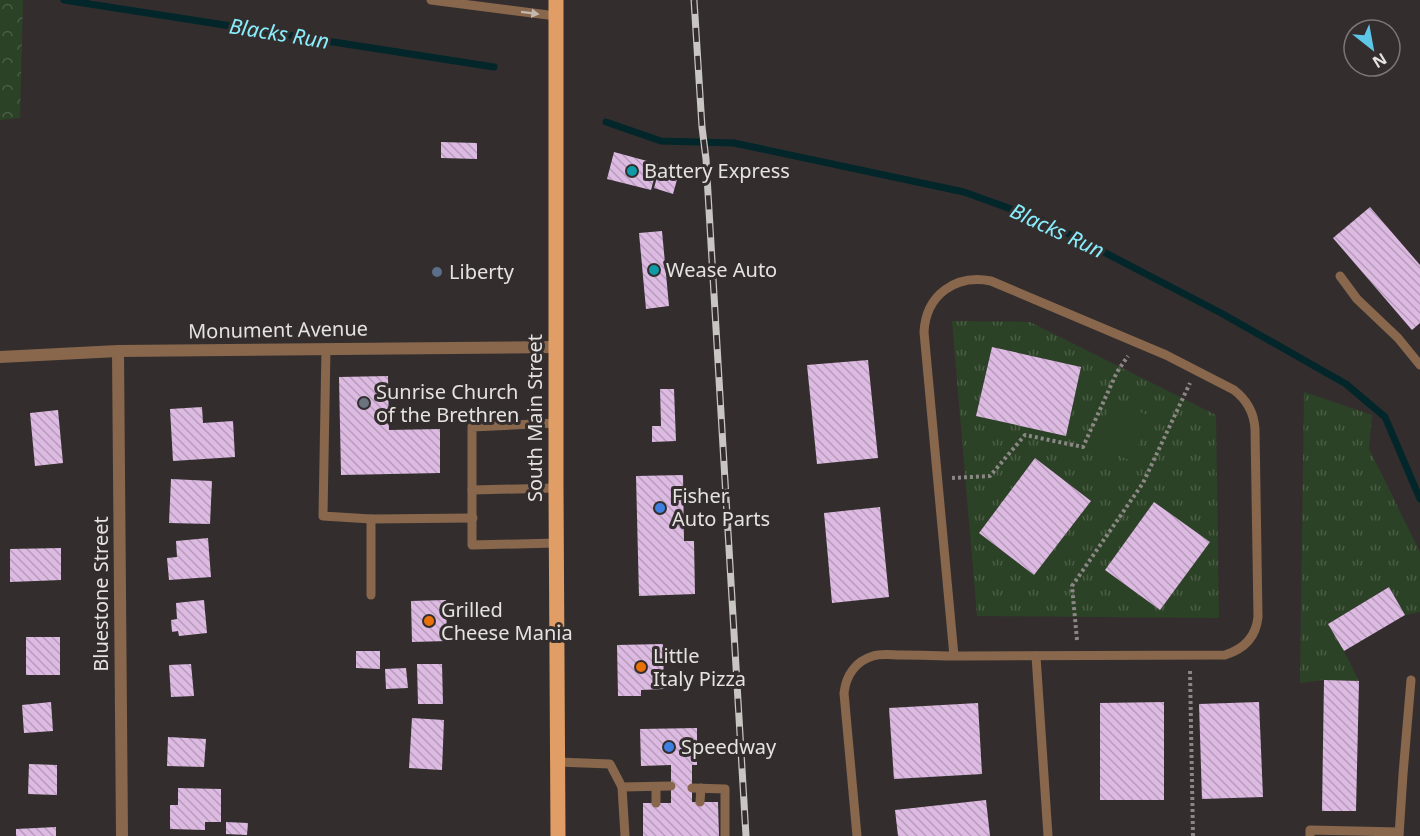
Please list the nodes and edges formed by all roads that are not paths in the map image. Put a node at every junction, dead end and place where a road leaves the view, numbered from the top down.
1 (431, 0) edge
2 (556, 8) edge
3 (1340, 276) dead end
4 (556, 347) junction
5 (326, 348) junction
6 (118, 351) junction
7 (0, 357) edge
8 (1420, 365) edge
9 (556, 423) junction
10 (556, 488) junction
11 (472, 490) junction
12 (472, 518) junction
13 (371, 519) junction
14 (556, 543) junction
15 (371, 595) dead end
16 (954, 656) junction
17 (1036, 656) junction
18 (1411, 680) dead end
19 (557, 762) junction
20 (671, 786) dead end
21 (622, 787) junction
22 (656, 787) junction
23 (700, 802) dead end
24 (656, 803) dead end
25 (1399, 834) edge
26 (122, 836) edge
27 (558, 836) edge
28 (625, 836) edge
29 (725, 836) edge
30 (857, 836) edge
31 (1048, 836) edge
32 (1310, 836) edge

1 -> 2 lane
2 - 4 main road, South Main Street
3 - 8 lane
4 - 5 street, Monument Avenue
4 - 9 main road, South Main Street
5 - 6 street, Monument Avenue
5 - 13 lane
6 - 7 street, Monument Avenue
6 - 26 street, Bluestone Street
9 - 10 main road, South Main Street
9 - 11 lane
10 - 11 lane
10 - 14 main road, South Main Street
11 - 12 lane
12 - 13 lane
12 - 14 lane
13 - 15 lane
14 - 19 main road, South Main Street
16 - 17 lane
16 - 17 lane
16 - 30 lane
17 - 31 lane
18 - 25 lane
19 - 21 lane
19 - 27 main road, South Main Street
20 - 22 lane
21 - 22 lane
21 - 28 lane
22 - 24 lane
23 - 29 lane
25 - 32 lane

